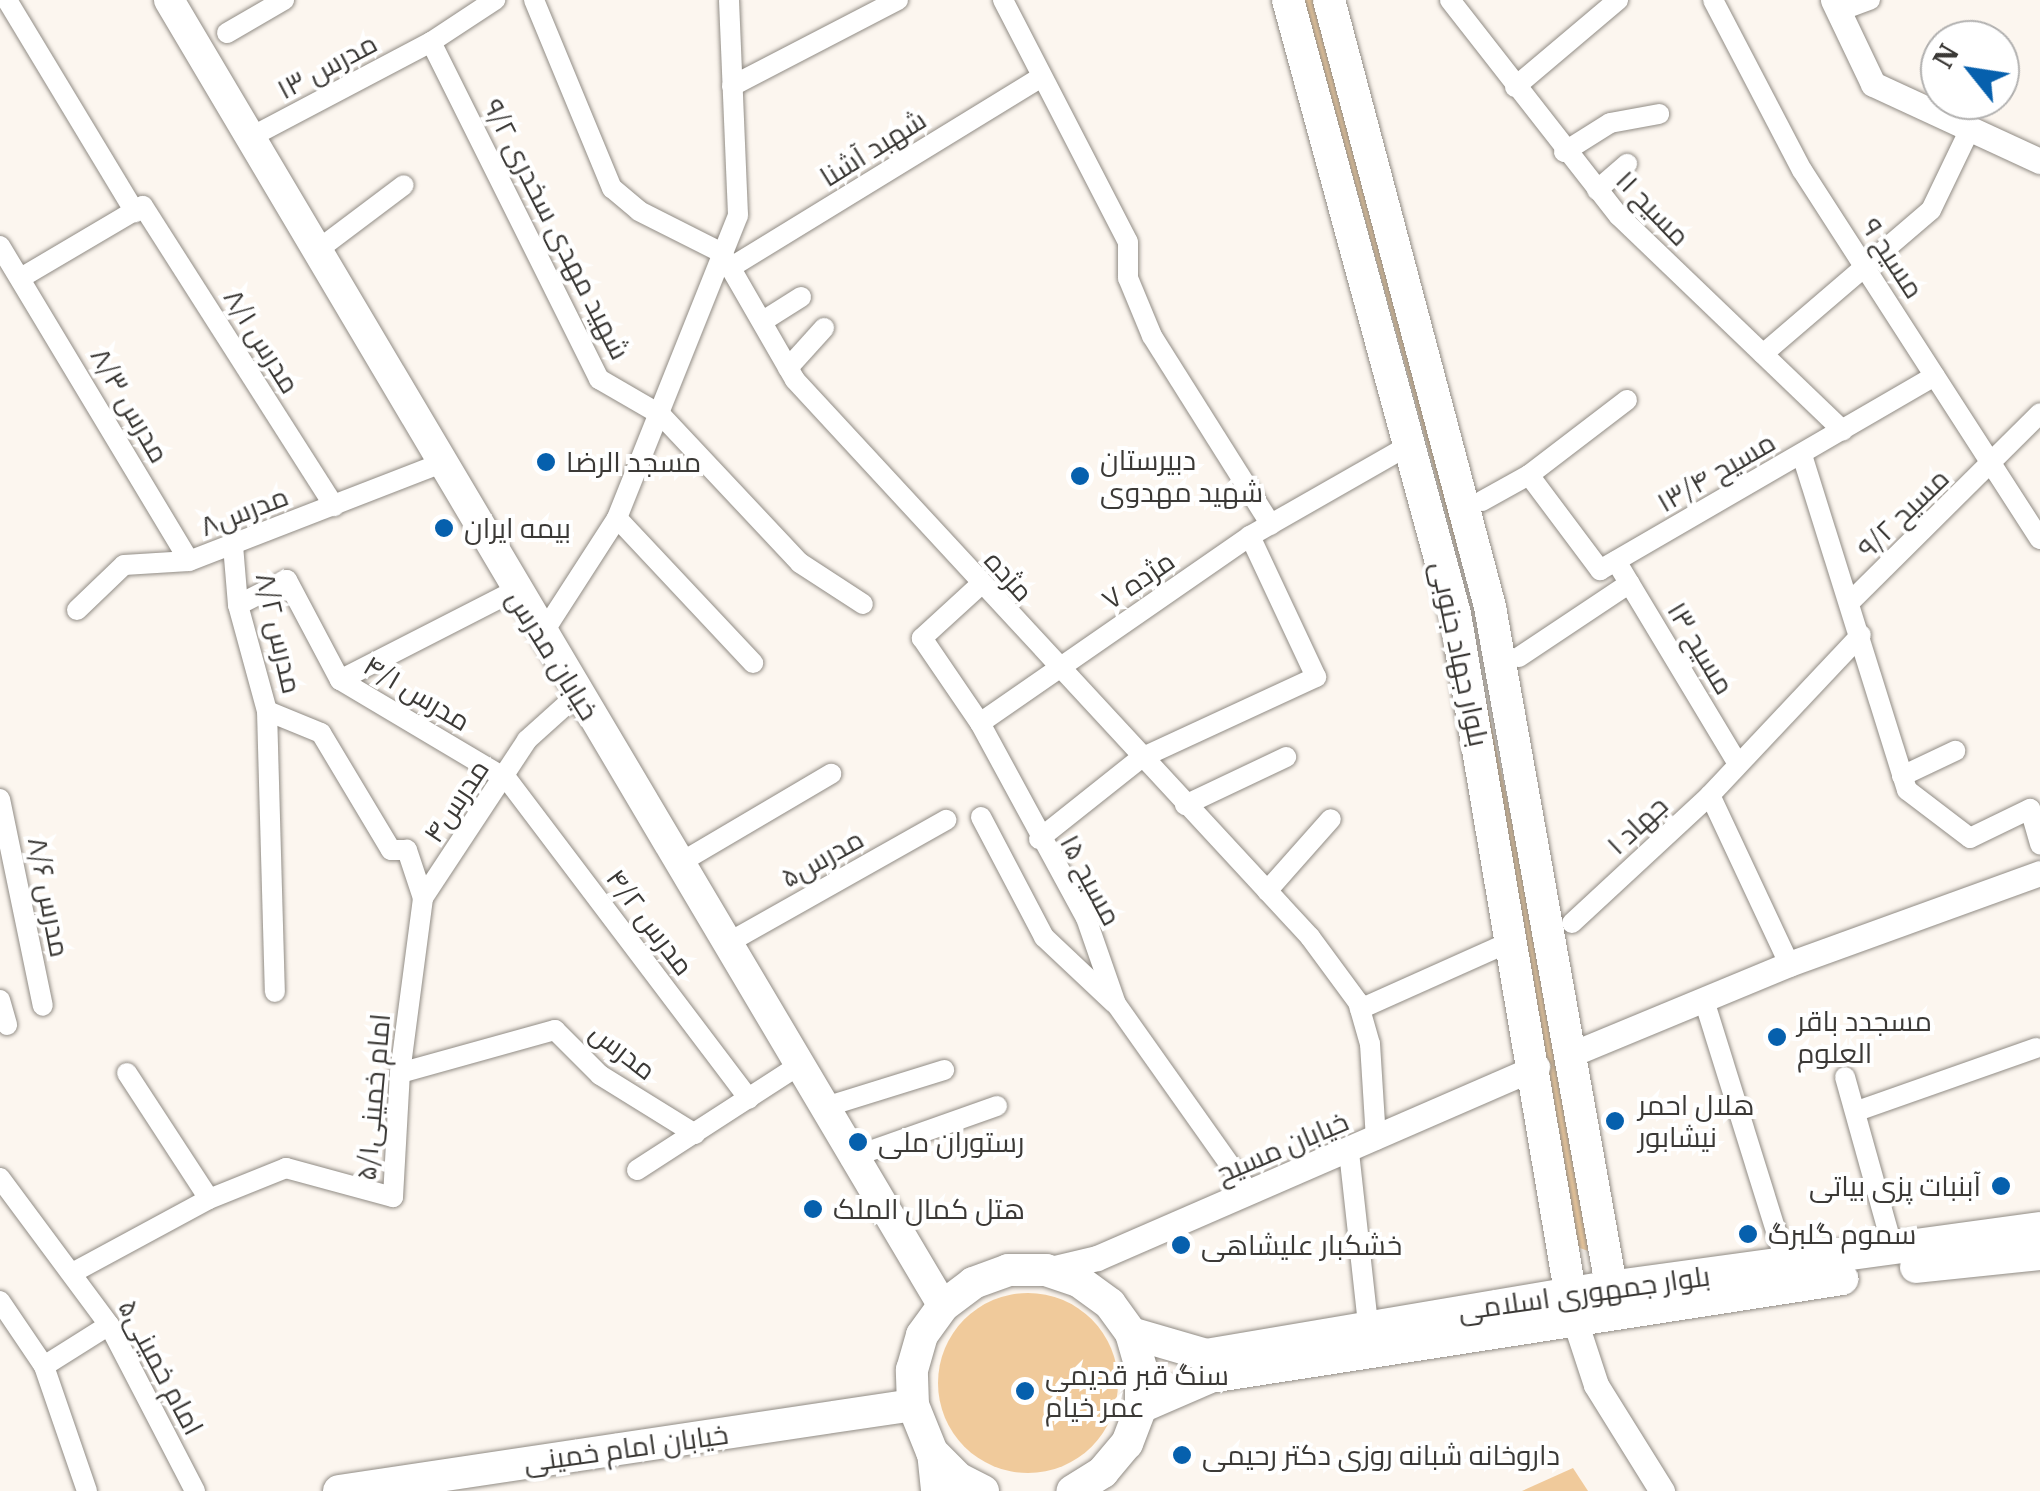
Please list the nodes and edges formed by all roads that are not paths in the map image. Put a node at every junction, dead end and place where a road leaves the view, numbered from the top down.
1 (7, 0) edge
2 (169, 0) edge
3 (284, 0) edge
4 (534, 0) edge
5 (728, 0) edge
6 (898, 0) edge
7 (1002, 0) edge
8 (1288, 0) edge
9 (1329, 0) edge
10 (1450, 0) edge
11 (1618, 0) edge
12 (1713, 0) edge
13 (1870, 0) edge
14 (482, 3) edge
15 (1836, 6) edge
16 (227, 33) dead end
17 (431, 42) junction
18 (1042, 77) junction
19 (732, 86) junction
20 (1515, 86) junction
21 (1659, 114) dead end
22 (1971, 127) junction
23 (249, 138) junction
24 (1564, 152) junction
25 (2040, 161) edge
26 (1627, 164) dead end
27 (404, 185) dead end
28 (1596, 190) junction
29 (139, 209) junction
30 (0, 246) edge
31 (315, 252) junction
32 (728, 260) junction
33 (1867, 267) junction
34 (24, 276) junction
35 (801, 297) dead end
36 (763, 321) junction
37 (824, 328) dead end
38 (1762, 354) junction
39 (788, 368) junction
40 (1935, 376) junction
41 (1626, 400) dead end
42 (2040, 412) edge
43 (661, 415) junction
44 (1843, 431) junction
45 (1411, 444) junction
46 (1802, 455) junction
47 (439, 464) junction
48 (1994, 464) junction
49 (1529, 475) junction
50 (1482, 502) dead end
51 (334, 506) junction
52 (617, 518) junction
53 (1271, 525) junction
54 (1250, 536) junction
55 (2040, 539) edge
56 (233, 546) junction
57 (190, 561) junction
58 (1616, 561) junction
59 (1630, 583) junction
60 (980, 585) junction
61 (514, 591) junction
62 (1850, 602) junction
63 (863, 604) dead end
64 (238, 605) junction
65 (1490, 607) junction
66 (76, 610) dead end
67 (1456, 614) junction
68 (1861, 635) junction
69 (540, 636) junction
70 (1519, 657) dead end
71 (753, 663) dead end
72 (1056, 670) junction
73 (340, 680) junction
74 (578, 694) junction
75 (267, 711) junction
76 (980, 723) junction
77 (1955, 751) dead end
78 (1286, 757) dead end
79 (1141, 758) junction
80 (1738, 764) junction
81 (831, 774) dead end
82 (1902, 776) junction
83 (507, 779) junction
84 (1710, 794) junction
85 (0, 799) edge
86 (1185, 805) junction
87 (981, 817) dead end
88 (1331, 818) dead end
89 (946, 820) dead end
90 (1038, 839) junction
91 (2040, 845) edge
92 (678, 864) junction
93 (2040, 873) edge
94 (1266, 891) junction
95 (423, 898) junction
96 (1572, 923) dead end
97 (1514, 940) junction
98 (726, 944) junction
99 (1790, 964) junction
100 (275, 992) dead end
101 (0, 1000) edge
102 (1704, 1000) junction
103 (1116, 1004) junction
104 (42, 1006) dead end
105 (1360, 1009) junction
106 (7, 1025) dead end
107 (2036, 1048) dead end
108 (1572, 1054) junction
109 (796, 1067) junction
110 (1537, 1067) junction
111 (944, 1070) dead end
112 (126, 1072) dead end
113 (400, 1073) junction
114 (1846, 1077) dead end
115 (749, 1098) junction
116 (998, 1106) dead end
117 (822, 1108) junction
118 (1858, 1111) junction
119 (695, 1134) junction
120 (1376, 1140) junction
121 (1350, 1152) junction
122 (850, 1158) junction
123 (637, 1170) dead end
124 (0, 1178) edge
125 (1250, 1192) junction
126 (209, 1199) junction
127 (1601, 1246) junction
128 (1561, 1247) junction
129 (2039, 1248) edge
130 (1894, 1249) junction
131 (1786, 1264) junction
132 (1046, 1270) junction
133 (74, 1272) junction
134 (0, 1301) edge
135 (1614, 1301) junction
136 (943, 1306) junction
137 (1572, 1308) junction
138 (109, 1324) junction
139 (1368, 1325) junction
140 (1131, 1333) junction
141 (44, 1366) junction
142 (913, 1406) junction
143 (1140, 1406) junction
144 (932, 1452) junction
145 (87, 1491) edge
146 (196, 1491) edge
147 (339, 1491) edge
148 (936, 1491) edge
149 (983, 1491) edge
150 (1072, 1491) edge
151 (1662, 1491) edge

1 - 29 street, مدرس ۸/۱
2 - 23 main road, خیابان مدرس
3 - 16 street
4 - 32 street
5 - 19 street
6 - 19 street
7 - 18 street
8 - 45 main road, بلوار جهاد جنوبی
9 - 65 main road, بلوار جهاد جنوبی
10 - 20 street, مسیح ۱۱
11 - 20 street
12 - 33 street, مسیح ۹
13 - 15 street
14 - 17 street, مدرس ۱۳
15 - 22 street
17 - 23 street, مدرس ۱۳
17 - 43 street, شهید مهدی سخدری ۹/۲
18 - 32 street, شهبد آشنا
18 - 53 street
19 - 32 street
20 - 24 street, مسیح ۱۱
21 - 24 street
22 - 25 street
22 - 33 street
23 - 31 main road, خیابان مدرس
24 - 28 street, مسیح ۱۱
26 - 28 street
27 - 31 street
28 - 38 street, مسیح ۱۱
29 - 34 street
29 - 51 street, مدرس ۸/۱
30 - 34 street, مدرس ۸/۳
31 - 47 main road, خیابان مدرس
32 - 36 street, مژده
32 - 43 street
33 - 38 street
33 - 40 street, مسیح ۹
34 - 57 street, مدرس ۸/۳
35 - 36 street
36 - 39 street, مژده
37 - 39 street
38 - 44 street, مسیح ۱۱
39 - 60 street, مژده
40 - 44 street, مسیح ۱۳/۴
40 - 48 street, مسیح ۹
41 - 49 street
42 - 48 street, مسیح ۹/۲
43 - 52 street
43 - 63 street, شهید مهدی سخدری ۹/۲
44 - 46 street, مسیح ۱۳/۴
45 - 53 street, مژده ۷
45 - 67 main road, بلوار جهاد جنوبی
46 - 58 street, مسیح ۱۳/۴
46 - 62 street
47 - 51 street, مدرس۸
47 - 61 main road, خیابان مدرس
48 - 55 street, مسیح ۹
48 - 62 street, مسیح ۹/۲
49 - 50 street
49 - 58 street
51 - 56 street, مدرس۸
52 - 69 street
52 - 71 street
53 - 54 street, مژده ۷
54 - 72 street, مژده ۷
54 - 79 street
56 - 57 street, مدرس۸
56 - 64 street, مدرس ۸/۲
57 - 66 street, مدرس۸
58 - 59 street, مسیح ۱۳
59 - 70 street
59 - 80 street, مسیح ۱۳
60 - 72 street, مژده
60 - 76 street, مسیح ۱۵
61 - 69 main road, خیابان مدرس
61 - 73 street
62 - 68 street
64 - 73 street, مدرس ۴/۱
64 - 75 street, مدرس ۸/۲
65 - 67 main road
65 - 108 main road, بلوار جهاد جنوبی
67 - 97 main road, بلوار جهاد جنوبی
68 - 80 street, جهاد ۱
68 - 82 street
69 - 74 main road, خیابان مدرس
72 - 76 street, مژده ۷
72 - 79 street, مژده
73 - 83 street, مدرس ۴/۱
74 - 83 street, مدرس۴
74 - 92 main road, خیابان مدرس
75 - 95 street, مدرس ۸/۲
75 - 100 street
76 - 90 street, مسیح ۱۵
77 - 82 street
78 - 86 street
79 - 86 street, مژده
79 - 90 street
80 - 84 street, جهاد ۱
81 - 92 street
82 - 91 street
83 - 95 street, مدرس۴
83 - 115 street, مدرس ۴/۲
84 - 96 street, جهاد ۱
84 - 99 street
85 - 104 street, مدرس ۸/۶
86 - 94 street, مژده
87 - 103 street
88 - 94 street
89 - 98 street, مدرس۵
90 - 103 street, مسیح ۱۵
92 - 98 main road, خیابان مدرس
93 - 99 street
94 - 105 street, مژده
95 - 113 street, امام خمینی۵/۱
97 - 105 street
97 - 110 main road, بلوار جهاد جنوبی
98 - 109 main road, خیابان مدرس
99 - 102 street
101 - 106 street
102 - 108 street
102 - 131 street
103 - 125 street, مسیح ۱۵
105 - 120 street, مژده
107 - 118 street
108 - 127 main road, بلوار جهاد جنوبی
109 - 115 street
109 - 117 main road, خیابان مدرس
110 - 120 street, خیابان مسیح
110 - 128 main road, بلوار جهاد جنوبی
111 - 117 street
112 - 126 street
113 - 119 street, مدرس
113 - 126 street, امام خمینی۵/۱
114 - 118 street
115 - 119 street
116 - 122 street
117 - 122 main road, خیابان مدرس
118 - 130 street
119 - 123 street
120 - 121 street, خیابان مسیح
121 - 125 street, خیابان مسیح
121 - 139 street
122 - 136 main road, خیابان مدرس
124 - 133 street, امام خمینی۵
125 - 132 street, خیابان مسیح
126 - 133 street, امام خمینی۵/۱
127 - 128 main road
127 - 135 main road, بلوار جهاد جنوبی
128 - 137 main road, بلوار جهاد جنوبی
129 - 130 main road, بلوار جمهوری اسلامی
129 - 135 main road, بلوار جمهوری اسلامی
130 - 131 main road, بلوار جمهوری اسلامی
131 - 135 main road, بلوار جمهوری اسلامی
132 - 136 main road
132 - 140 main road
133 - 138 street, امام خمینی۵
134 - 141 street
135 - 137 main road, بلوار جمهوری اسلامی
136 - 142 main road
137 - 139 main road, بلوار جمهوری اسلامی
137 - 143 main road, بلوار جمهوری اسلامی
137 - 151 street
138 - 141 street
138 - 146 street, امام خمینی۵
139 - 140 main road, بلوار جمهوری اسلامی
140 - 143 main road
141 - 145 street
142 - 144 main road
142 - 147 main road, خیابان امام خمینی
143 - 150 main road
144 - 148 main road
144 - 149 main road

